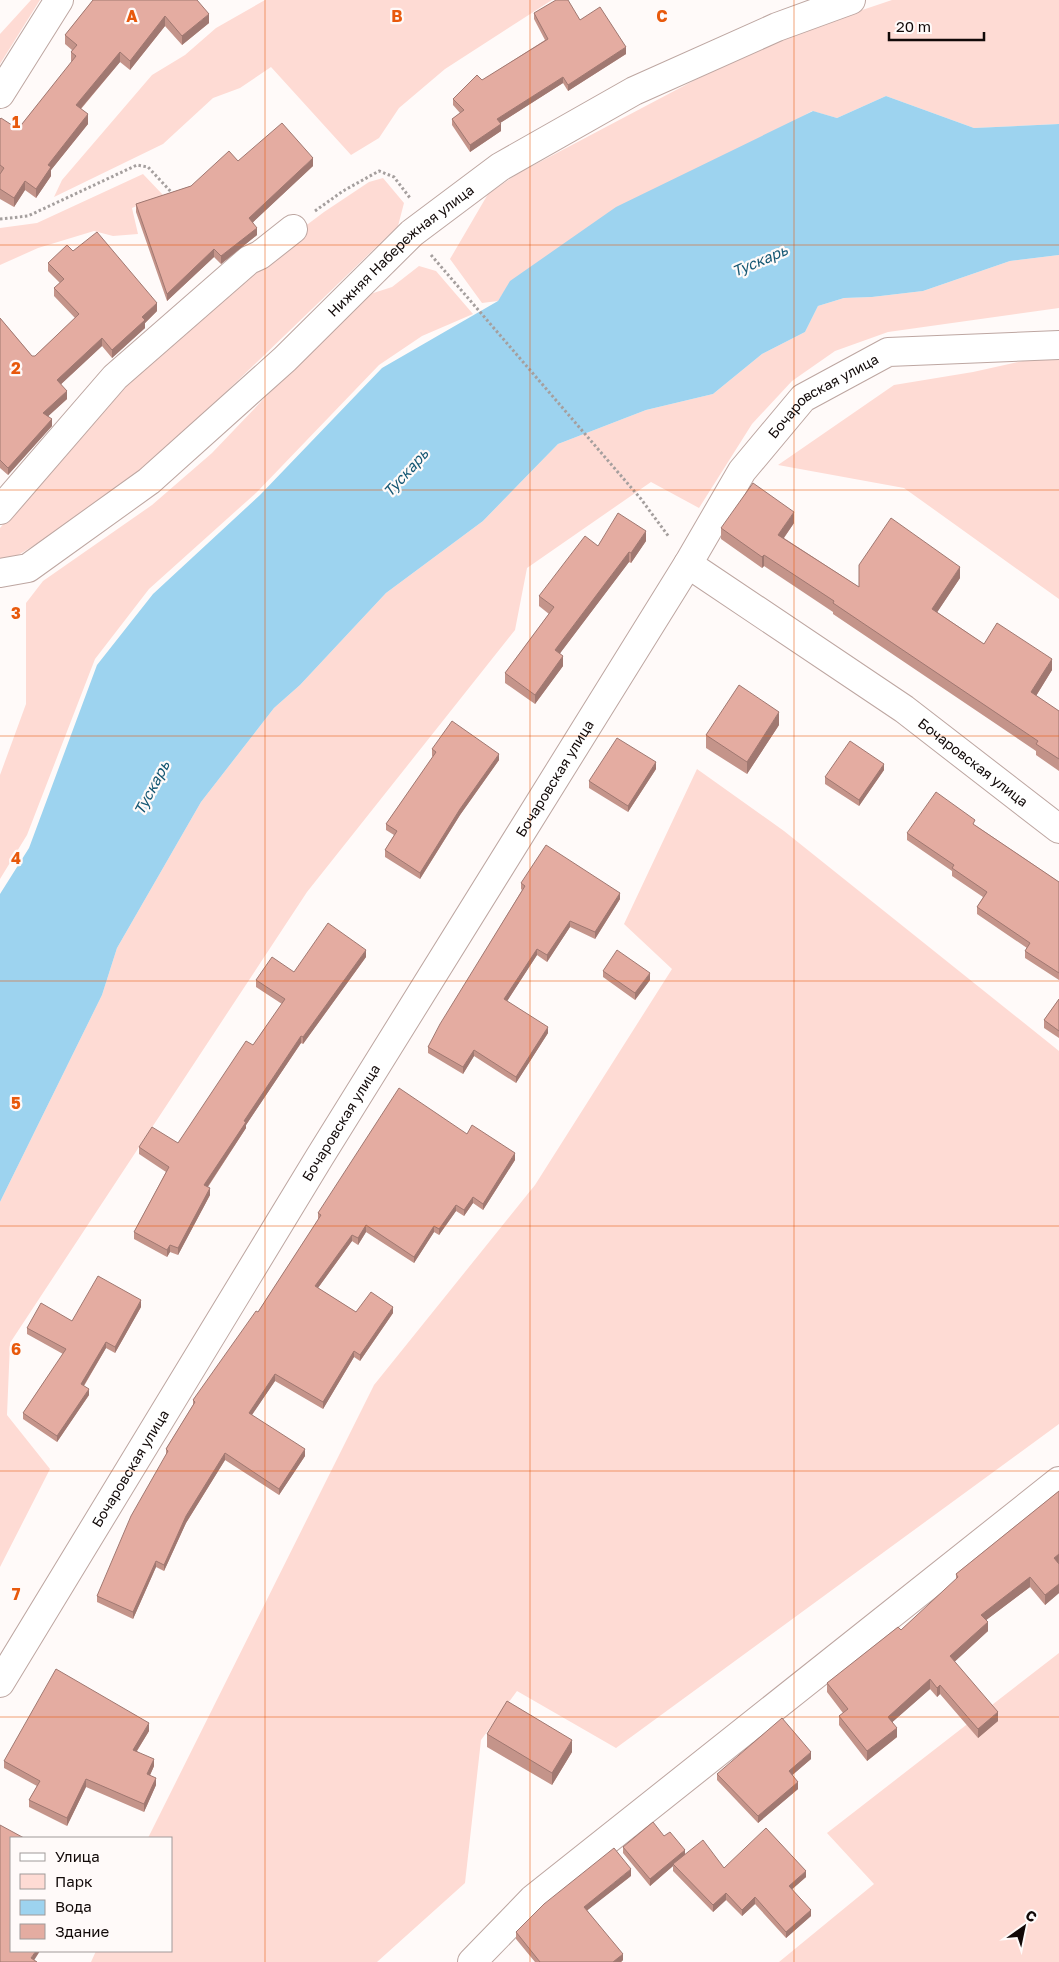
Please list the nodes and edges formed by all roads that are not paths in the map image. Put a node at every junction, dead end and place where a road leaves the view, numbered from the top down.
1 (59, 0) edge
2 (851, 0) edge
3 (0, 94) edge
4 (294, 229) road end
5 (1059, 345) edge
6 (0, 510) edge
7 (688, 564) junction
8 (0, 573) edge
9 (1059, 829) edge
10 (1059, 1481) edge
11 (0, 1683) edge
12 (472, 1962) edge

1 - 3 street
2 - 8 street, Нижняя Набережная улица
4 - 6 street
5 - 7 street, Бочаровская улица
7 - 9 street, Бочаровская улица
7 - 11 street, Бочаровская улица
10 - 12 street

